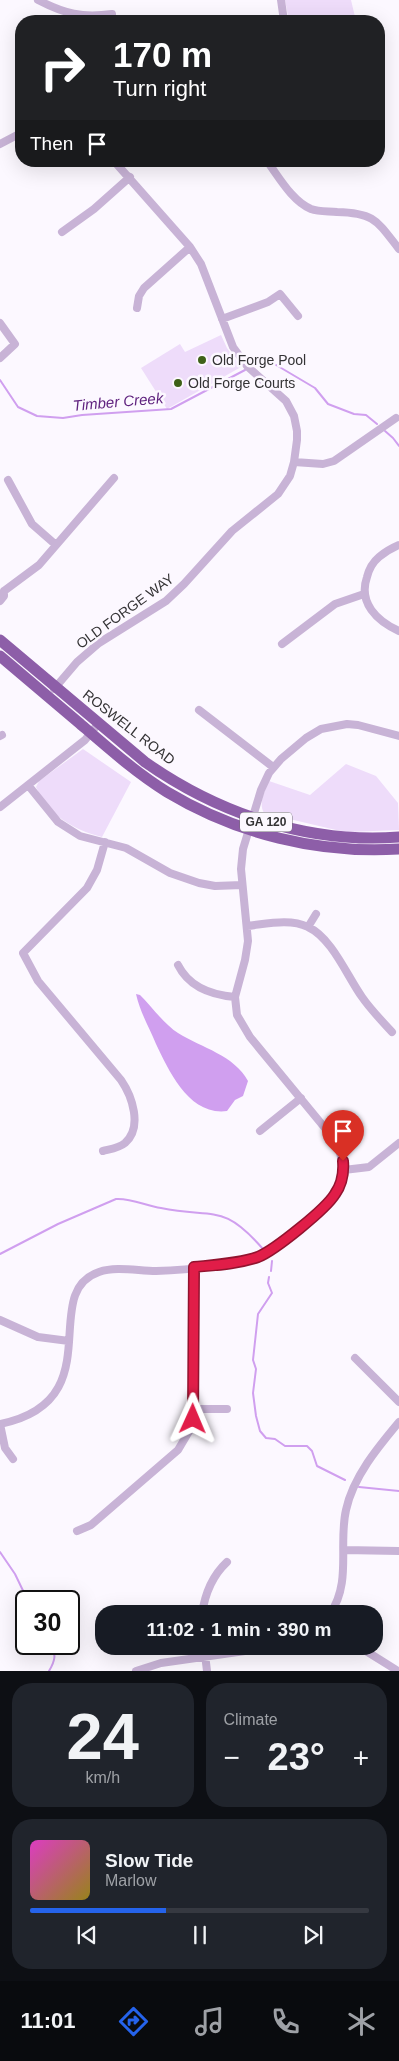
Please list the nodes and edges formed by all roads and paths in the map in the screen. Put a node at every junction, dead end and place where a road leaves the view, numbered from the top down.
1 (38, 0) edge
2 (281, 0) edge
3 (112, 14) dead end
4 (75, 15) edge
5 (102, 15) edge
6 (283, 15) edge
7 (15, 136) edge
8 (0, 144) edge
9 (120, 167) edge
10 (272, 167) edge
11 (130, 177) junction
12 (62, 232) dead end
13 (190, 247) junction
14 (399, 249) edge
15 (137, 308) dead end
16 (298, 316) dead end
17 (222, 318) junction
18 (0, 323) edge
19 (0, 358) edge
20 (396, 418) dead end
21 (294, 462) junction
22 (114, 478) dead end
23 (8, 480) dead end
24 (56, 544) junction
25 (399, 545) edge
26 (2, 591) edge
27 (364, 594) junction
28 (0, 601) edge
29 (399, 631) edge
30 (0, 640) edge
31 (282, 644) dead end
32 (0, 656) edge
33 (56, 687) junction
34 (48, 697) junction
35 (199, 710) dead end
36 (95, 729) junction
37 (399, 736) edge
38 (273, 767) junction
39 (28, 785) junction
40 (0, 807) edge
41 (252, 818) junction
42 (248, 830) junction
43 (399, 837) edge
44 (105, 842) junction
45 (399, 849) edge
46 (242, 885) junction
47 (316, 914) dead end
48 (247, 926) junction
49 (308, 927) junction
50 (178, 965) dead end
51 (235, 997) junction
52 (392, 1032) dead end
53 (301, 1098) junction
54 (260, 1131) dead end
55 (399, 1144) edge
56 (103, 1151) dead end
57 (344, 1170) junction
58 (194, 1267) junction
59 (0, 1320) edge
60 (70, 1340) junction
61 (355, 1358) dead end
62 (399, 1402) edge
63 (194, 1409) junction
64 (227, 1409) dead end
65 (399, 1422) edge
66 (0, 1424) edge
67 (13, 1459) dead end
68 (77, 1531) dead end
69 (344, 1550) junction
70 (399, 1551) edge
71 (227, 1562) dead end
72 (205, 1605) edge
73 (334, 1605) edge
74 (219, 1655) edge
75 (372, 1655) edge
76 (206, 1657) junction
77 (136, 1671) edge
78 (207, 1671) edge
79 (398, 1671) edge

1 - 4 street
2 - 6 street
3 - 5 street
7 - 8 street
9 - 11 street, OLD FORGE WAY
10 - 14 street
11 - 12 street
11 - 13 street, OLD FORGE WAY
13 - 15 street
13 - 17 street, OLD FORGE WAY
16 - 17 street
17 - 21 street, OLD FORGE WAY
18 - 19 street
20 - 21 street
21 - 33 street, OLD FORGE WAY
22 - 24 street
23 - 24 street
24 - 26 street
25 - 27 street
26 - 28 street
27 - 29 street
27 - 31 street
30 - 33 highway, ROSWELL ROAD / GA 120
32 - 34 highway, ROSWELL ROAD / GA 120
33 - 34 street, OLD FORGE WAY
33 - 36 highway, ROSWELL ROAD / GA 120
34 - 36 highway, ROSWELL ROAD / GA 120
35 - 38 street
36 - 39 street
36 - 41 highway, ROSWELL ROAD / GA 120
36 - 42 highway, ROSWELL ROAD / GA 120
37 - 38 street
38 - 41 street
39 - 40 street
39 - 44 street
41 - 42 street
41 - 43 highway, ROSWELL ROAD / GA 120
42 - 45 highway, ROSWELL ROAD / GA 120
42 - 46 street
44 - 46 street
44 - 56 street
46 - 48 street
47 - 49 street
48 - 49 street
48 - 51 street
49 - 52 street
50 - 51 street
51 - 53 street
53 - 54 street
53 - 57 street
55 - 57 street
57 - 58 street
58 - 60 street
58 - 63 street
59 - 60 street
60 - 66 street
61 - 62 street
63 - 64 street
63 - 68 street
65 - 69 street
66 - 67 street
69 - 70 street
69 - 73 street
71 - 72 street
74 - 76 street
75 - 79 street
76 - 77 street
76 - 78 street

